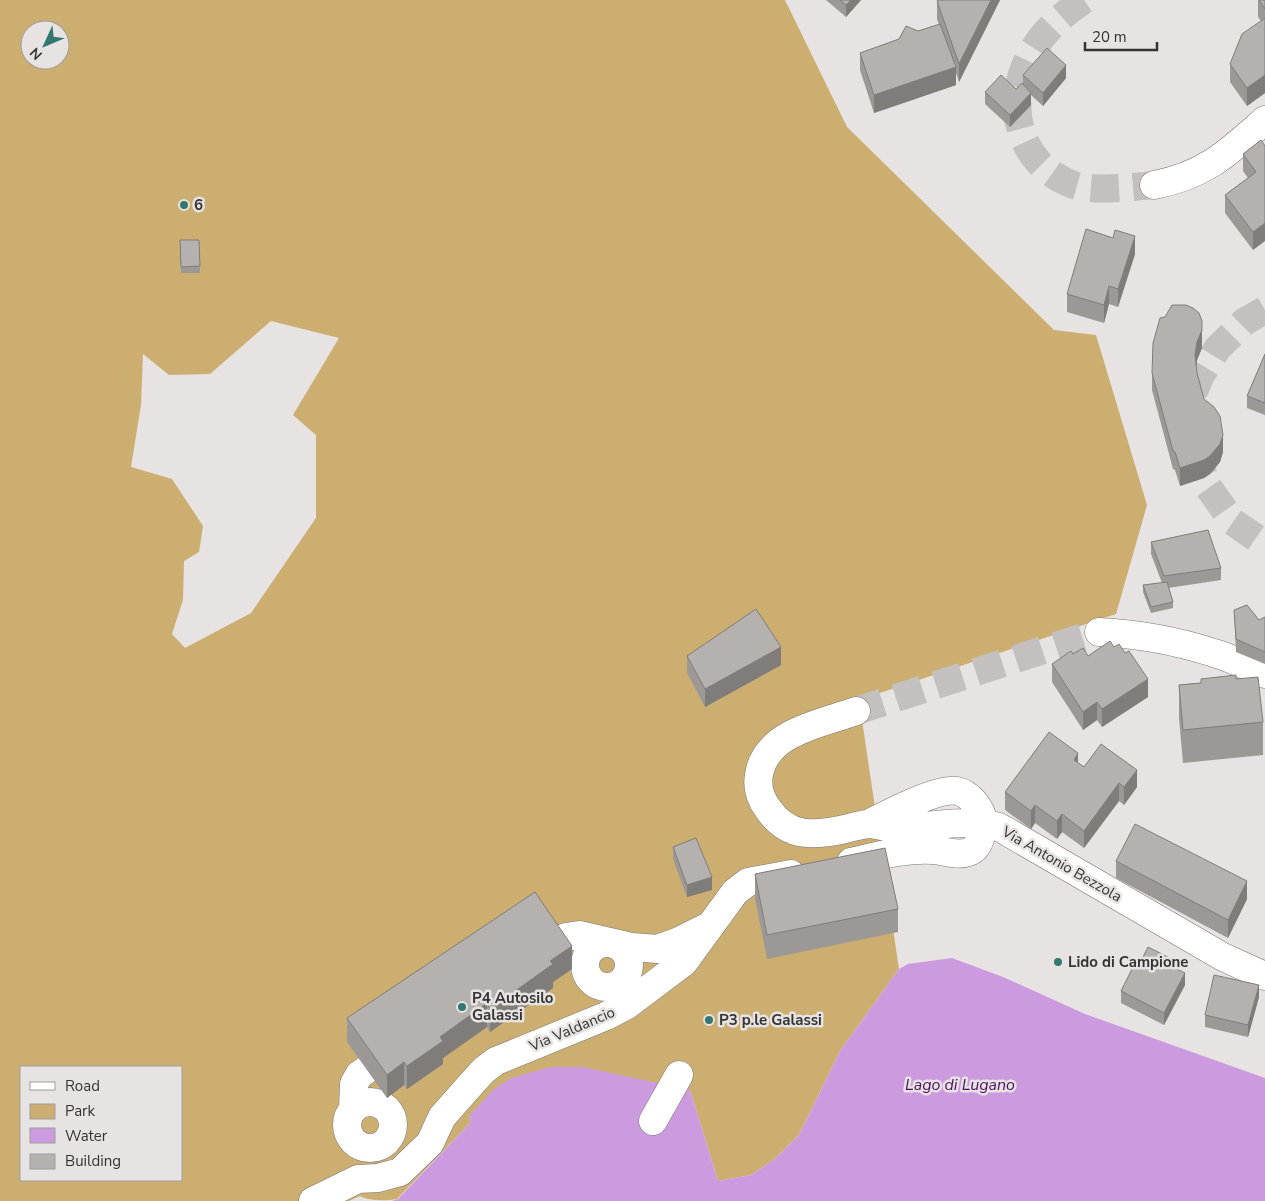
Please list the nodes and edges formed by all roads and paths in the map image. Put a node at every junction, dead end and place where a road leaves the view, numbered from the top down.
1 (1265, 120) edge
2 (1154, 185) tunnel mouth
3 (1099, 632) tunnel mouth
4 (1265, 674) edge
5 (856, 711) tunnel mouth
6 (984, 823) junction
7 (711, 925) junction
8 (512, 970) edge
9 (1265, 976) edge
10 (415, 1036) edge
11 (679, 1074) dead end
12 (353, 1110) junction
13 (653, 1121) dead end
14 (432, 1125) junction
15 (356, 1144) junction
16 (313, 1201) edge

1 - 2 street
3 - 4 street
5 - 6 street
6 - 7 street, Via Valdancio
6 - 9 street, Via Antonio Bezzola
7 - 8 street
7 - 14 street, Via Valdancio
10 - 12 street
11 - 13 street
12 - 15 street
12 - 15 street
14 - 15 street
14 - 16 street, Via Valdancio

